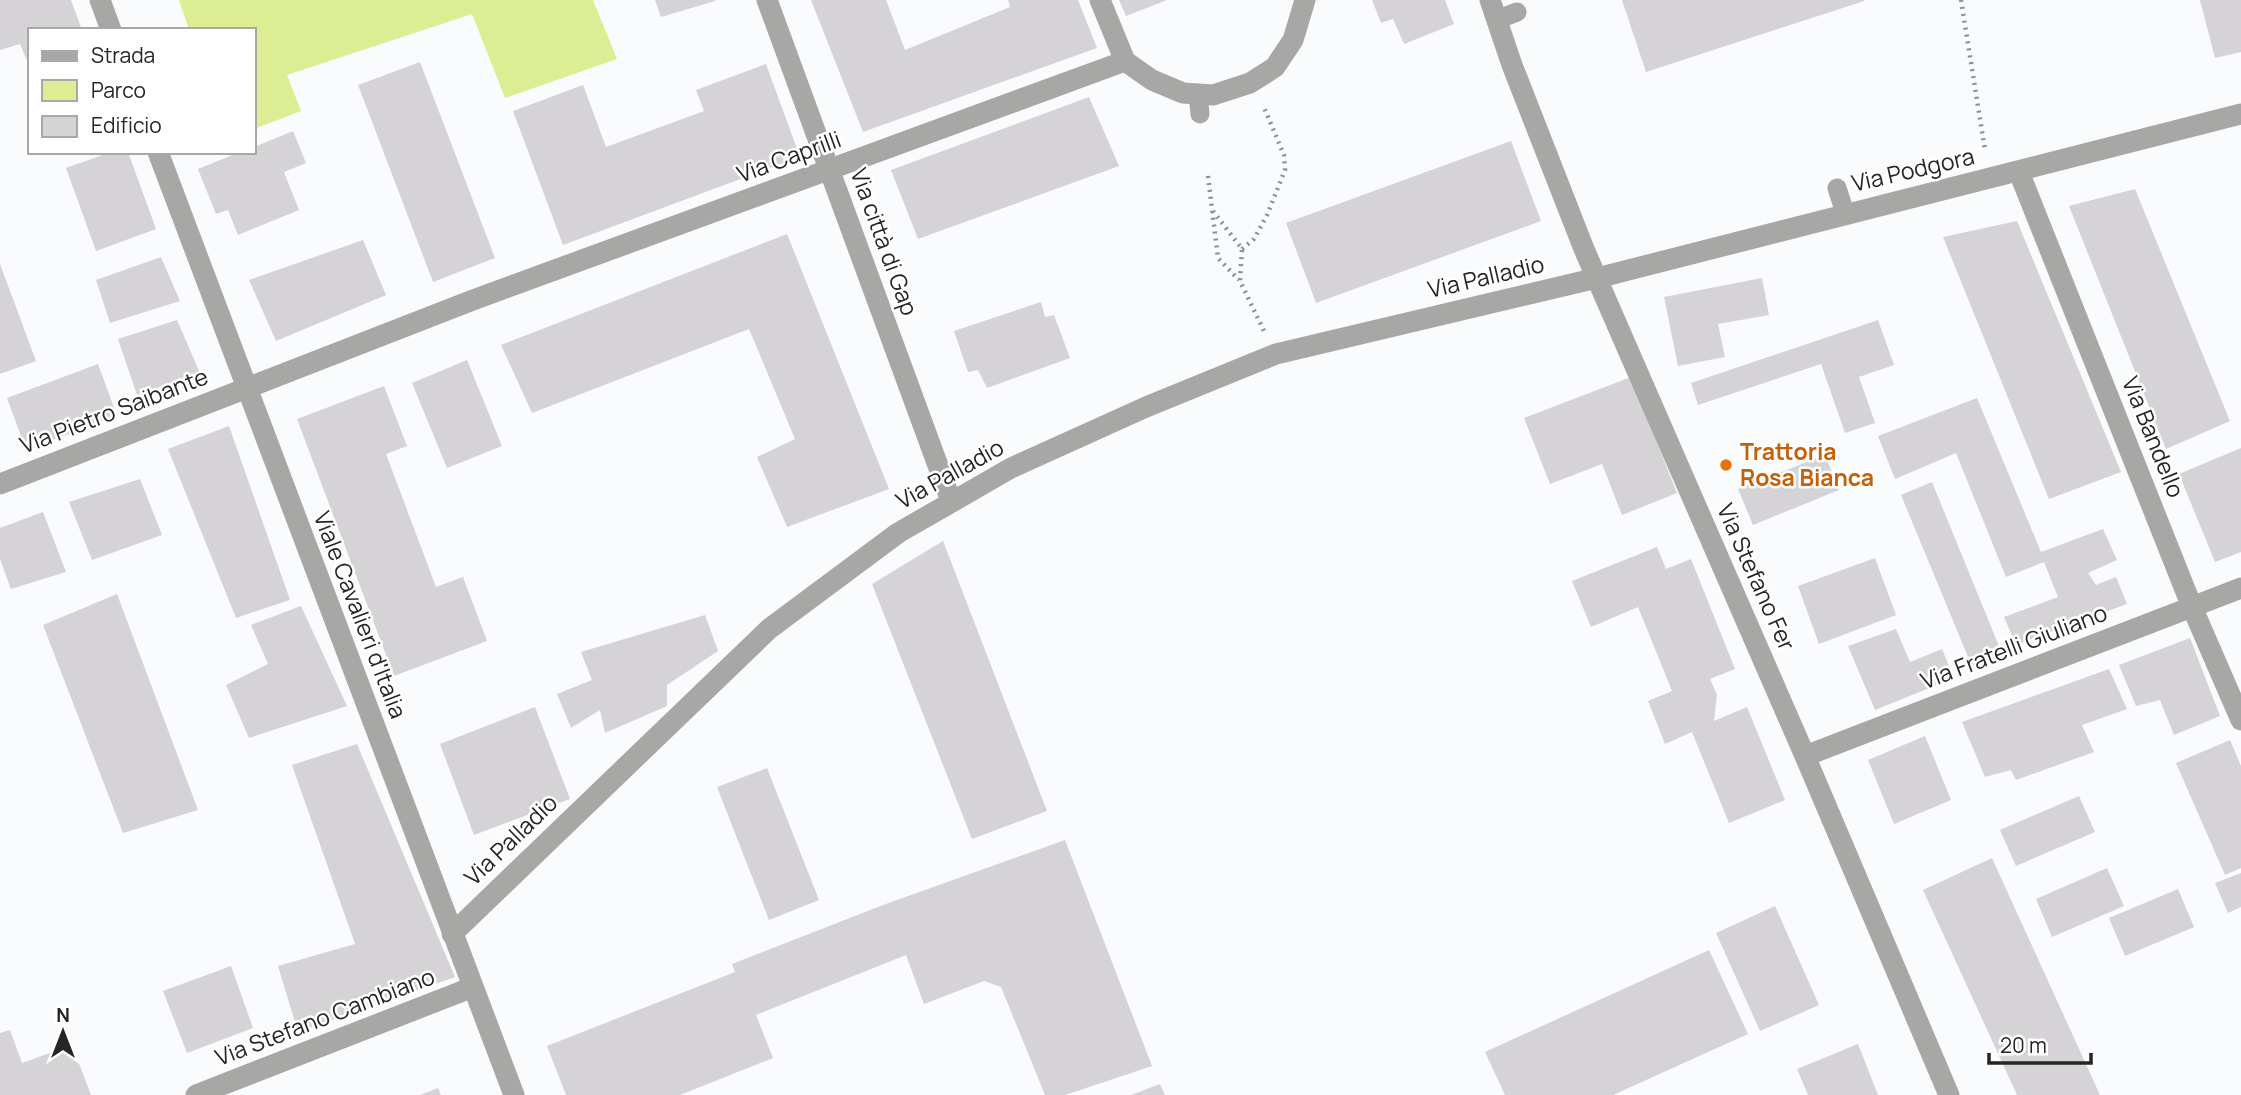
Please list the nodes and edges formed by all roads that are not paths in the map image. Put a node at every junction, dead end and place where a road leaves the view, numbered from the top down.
1 (100, 0) edge
2 (767, 0) edge
3 (1100, 0) edge
4 (1305, 0) edge
5 (1493, 10) edge
6 (1517, 12) dead end
7 (110, 28) edge
8 (1125, 61) junction
9 (2241, 114) edge
10 (159, 154) edge
11 (830, 171) junction
12 (2019, 172) junction
13 (1837, 188) dead end
14 (1845, 213) junction
15 (1597, 278) junction
16 (247, 387) junction
17 (0, 484) edge
18 (951, 501) junction
19 (2241, 588) edge
20 (2192, 607) junction
21 (2241, 720) edge
22 (1805, 756) junction
23 (452, 934) junction
24 (473, 987) junction
25 (196, 1095) edge
26 (514, 1095) edge
27 (1949, 1095) edge

1 - 7 street
2 - 11 street, Via città di Gap
3 - 8 street
4 - 8 street
5 - 6 lane
5 - 15 street, Via Stefano Fer
8 - 11 street, Via Caprilli
9 - 12 street, Via Podgora
10 - 16 street, Viale Cavalieri d'Italia
11 - 16 street, Via Caprilli
11 - 18 street, Via città di Gap
12 - 14 street, Via Podgora
12 - 20 street, Via Bandello
13 - 14 lane
14 - 15 street, Via Podgora
15 - 18 street, Via Palladio
15 - 22 street, Via Stefano Fer
16 - 17 street, Via Pietro Saibante
16 - 23 street, Viale Cavalieri d'Italia
18 - 23 street, Via Palladio
19 - 20 street, Via Fratelli Giuliano
20 - 21 street, Via Bandello
20 - 22 street, Via Fratelli Giuliano
22 - 27 street, Via Stefano Fer
23 - 24 street, Viale Cavalieri d'Italia
24 - 25 street, Via Stefano Cambiano
24 - 26 street, Viale Cavalieri d'Italia

